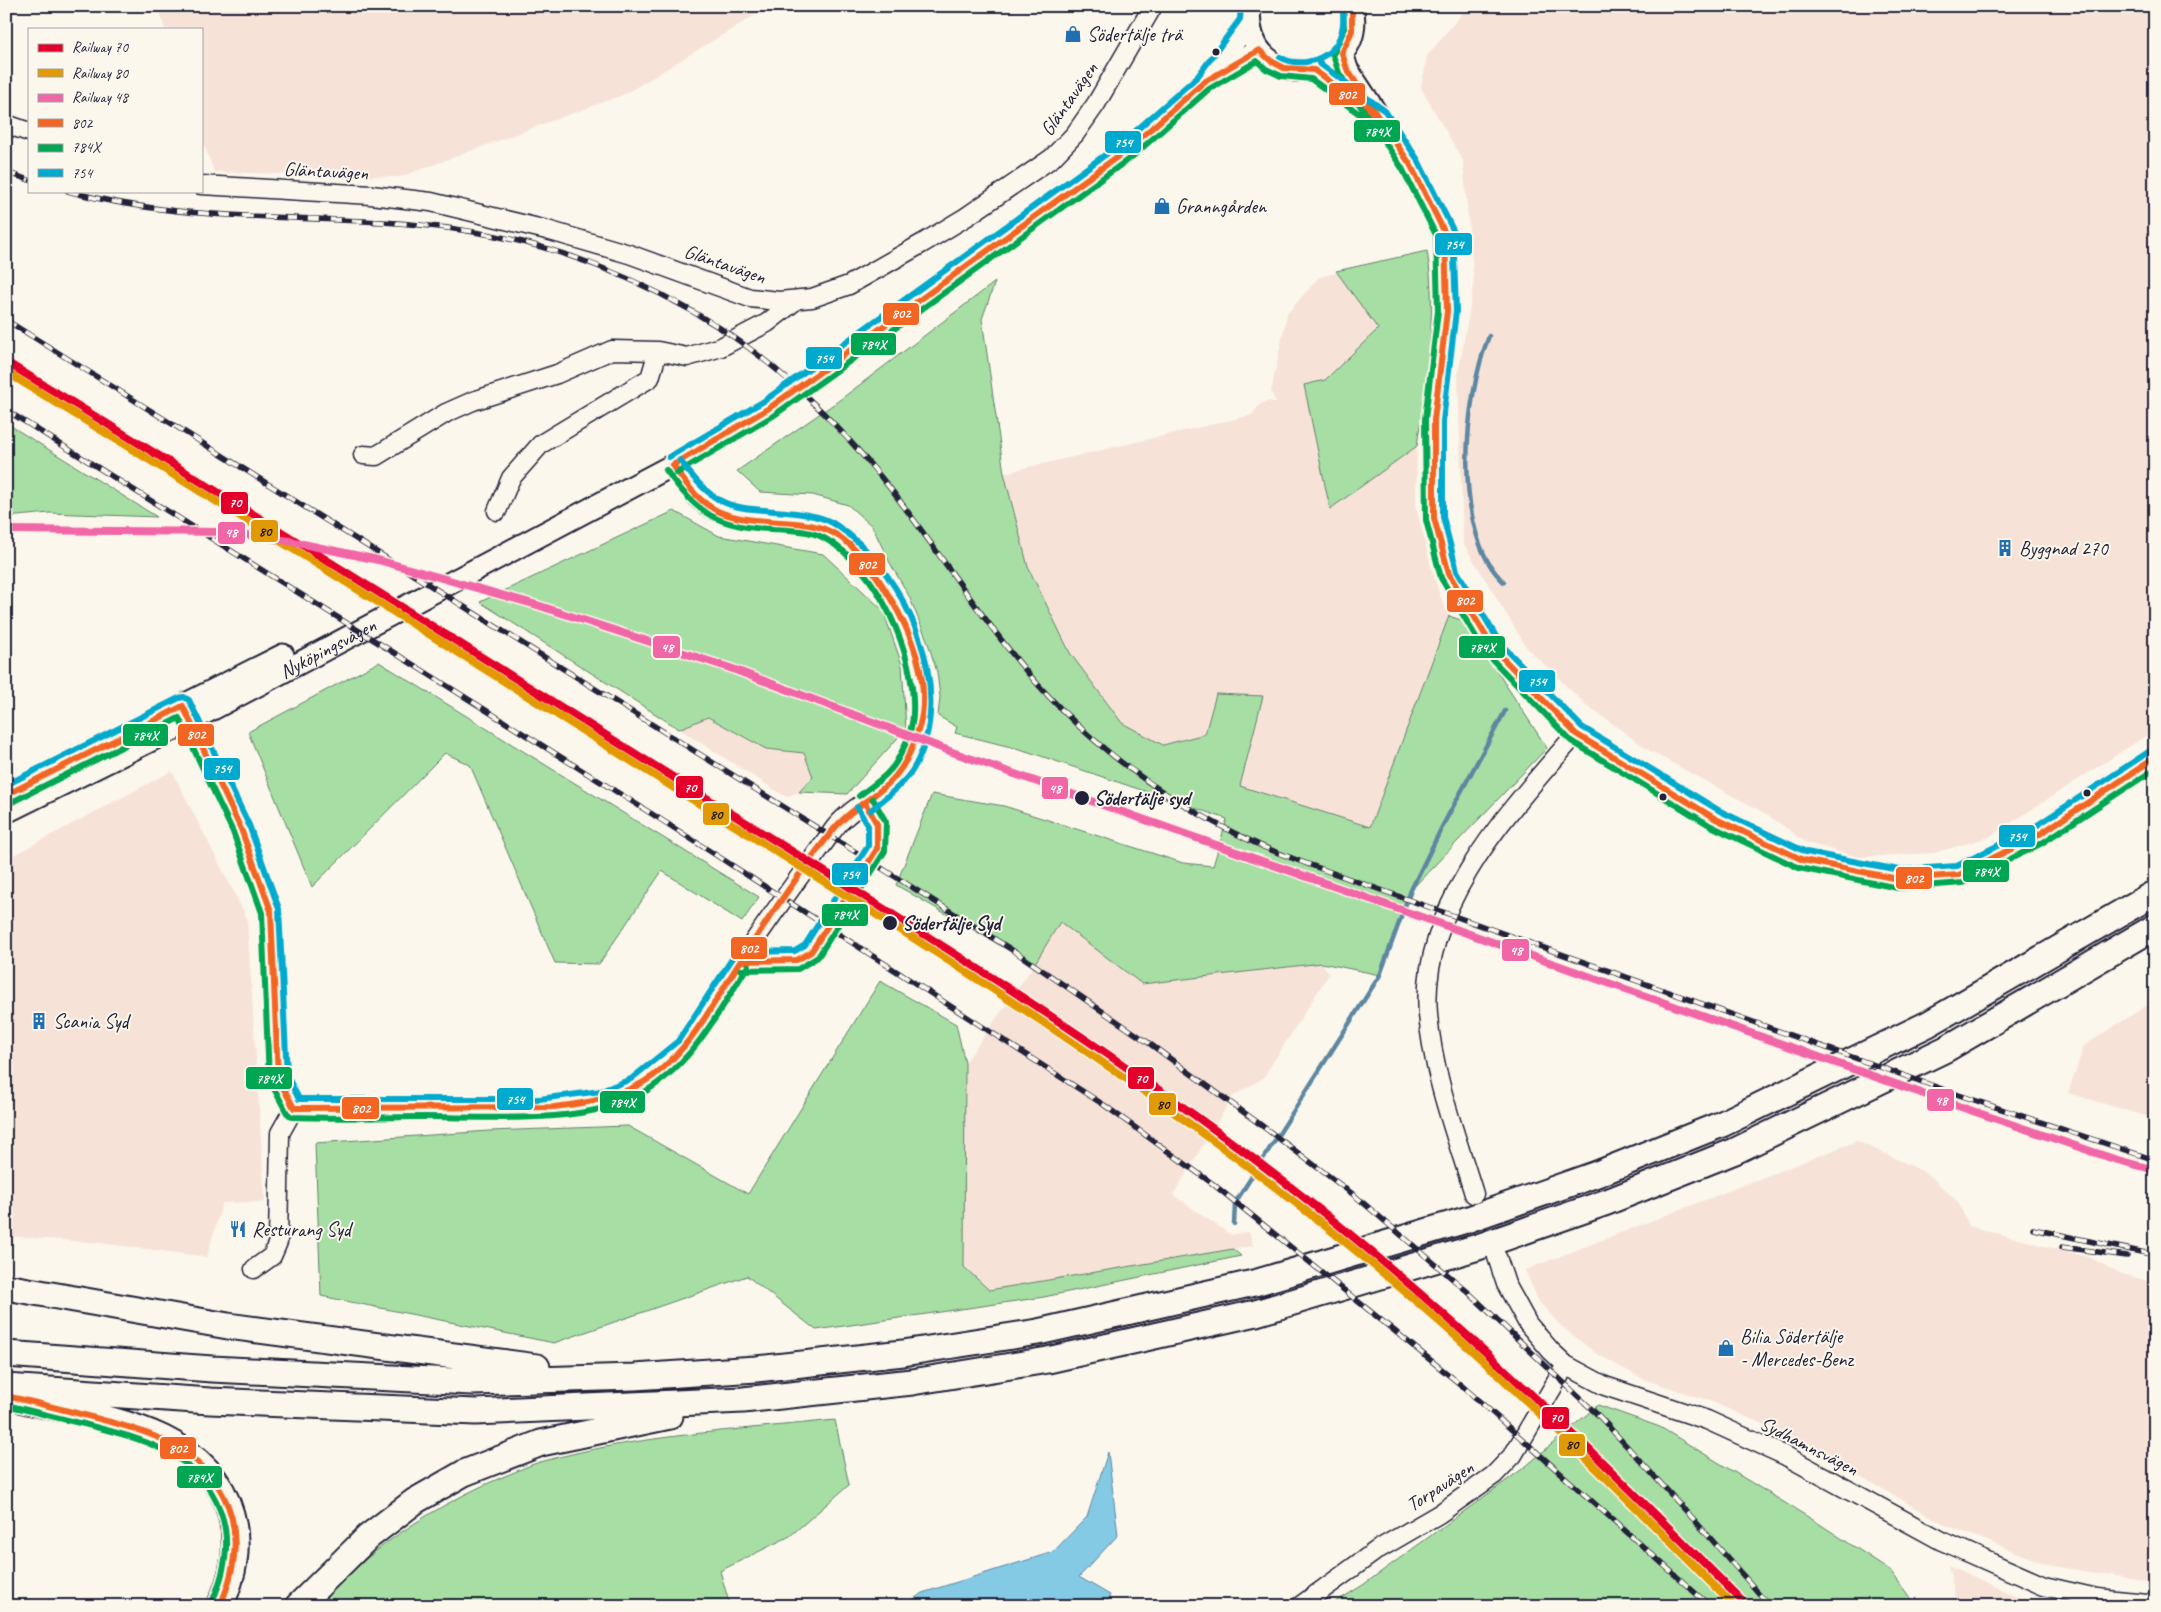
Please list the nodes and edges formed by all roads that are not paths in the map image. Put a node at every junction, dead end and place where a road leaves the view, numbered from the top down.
1 (1153, 6) edge
2 (1353, 7) edge
3 (1249, 14) edge
4 (1259, 50) junction
5 (1342, 54) junction
6 (1314, 70) junction
7 (1204, 82) junction
8 (1378, 117) junction
9 (6, 124) edge
10 (28, 132) edge
11 (202, 185) edge
12 (795, 301) junction
13 (658, 351) junction
14 (363, 455) dead end
15 (673, 465) junction
16 (497, 511) dead end
17 (187, 713) junction
18 (1576, 734) junction
19 (2155, 758) edge
20 (6, 795) edge
21 (6, 812) edge
22 (2155, 893) edge
23 (2155, 927) edge
24 (294, 1108) junction
25 (1474, 1194) dead end
26 (1497, 1257) dead end
27 (254, 1269) dead end
28 (6, 1287) edge
29 (6, 1354) edge
30 (1566, 1366) junction
31 (634, 1377) junction
32 (6, 1387) edge
33 (6, 1396) edge
34 (744, 1400) junction
35 (2155, 1604) edge
36 (220, 1606) edge
37 (298, 1606) edge
38 (1300, 1606) edge

1 - 12 street, Gläntavägen
2 - 5 main road
3 - 4 main road
3 - 7 main road, Nyköpingsvägen
4 - 6 main road
4 - 7 main road, Nyköpingsvägen
5 - 6 main road
5 - 8 main road
6 - 8 main road
7 - 15 main road, Nyköpingsvägen, bridge
8 - 18 main road
9 - 10 street
11 - 12 street, Gläntavägen
12 - 13 street
13 - 14 street
13 - 16 street
15 - 17 main road, Nyköpingsvägen
15 - 24 street
17 - 20 main road, Nyköpingsvägen
17 - 21 main road, Nyköpingsvägen
17 - 24 street
18 - 19 main road
18 - 25 street
22 - 31 highway
23 - 34 highway
24 - 27 street
26 - 30 street, Sydhamnsvägen
28 - 31 highway
29 - 31 highway
30 - 35 street, Sydhamnsvägen
30 - 38 street, Torpavägen
32 - 34 highway
33 - 36 highway
34 - 37 highway

